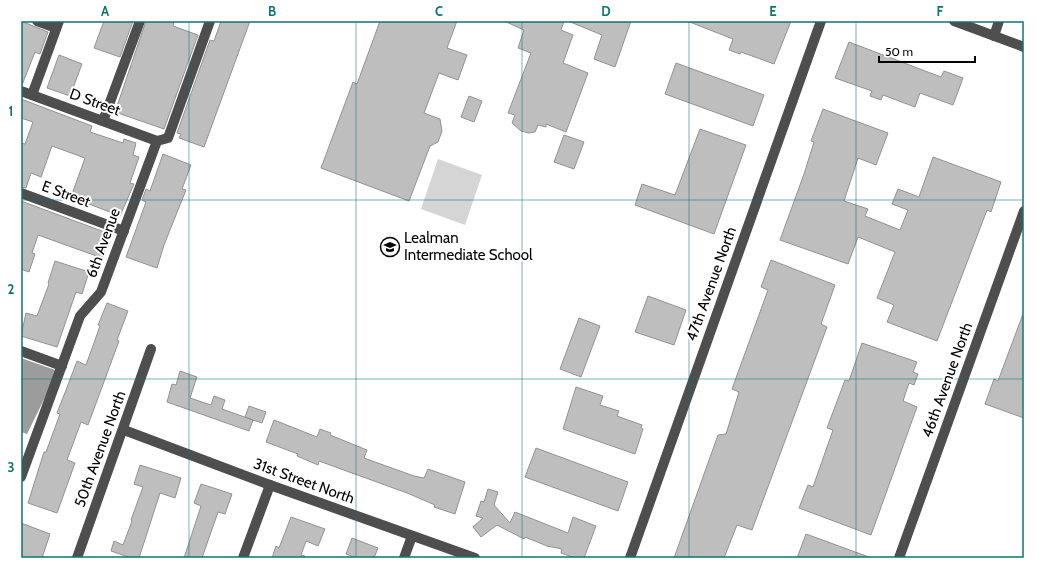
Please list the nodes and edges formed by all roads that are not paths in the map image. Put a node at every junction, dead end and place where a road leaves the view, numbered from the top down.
1 (37, 21) edge
2 (140, 21) edge
3 (210, 21) edge
4 (821, 21) edge
5 (954, 21) edge
6 (999, 21) edge
7 (57, 25) edge
8 (994, 36) junction
9 (1024, 47) edge
10 (21, 91) edge
11 (32, 95) junction
12 (103, 121) junction
13 (157, 141) junction
14 (21, 193) edge
15 (1024, 211) edge
16 (124, 231) junction
17 (152, 349) dead end
18 (21, 351) edge
19 (62, 366) junction
20 (124, 430) junction
21 (24, 459) edge
22 (21, 477) edge
23 (270, 485) junction
24 (412, 536) junction
25 (77, 558) edge
26 (243, 558) edge
27 (404, 558) edge
28 (475, 558) edge
29 (630, 558) edge
30 (899, 558) edge

1 - 7 street
2 - 12 street
3 - 13 street
4 - 29 street, 47th Avenue North
5 - 8 street
6 - 8 street
7 - 11 street
8 - 9 street
10 - 11 street, D Street
11 - 12 street, D Street
12 - 13 street, D Street
13 - 16 street, 6th Avenue
14 - 16 street, E Street
15 - 30 street, 46th Avenue North
16 - 19 street, 6th Avenue
17 - 20 street, 50th Avenue North
18 - 19 street
19 - 21 street, 6th Avenue
20 - 23 street, 31st Street North
20 - 25 street, 50th Avenue North
21 - 22 street, 6th Avenue
23 - 24 street, 31st Street North
23 - 26 street
24 - 27 street
24 - 28 street, 31st Street North

